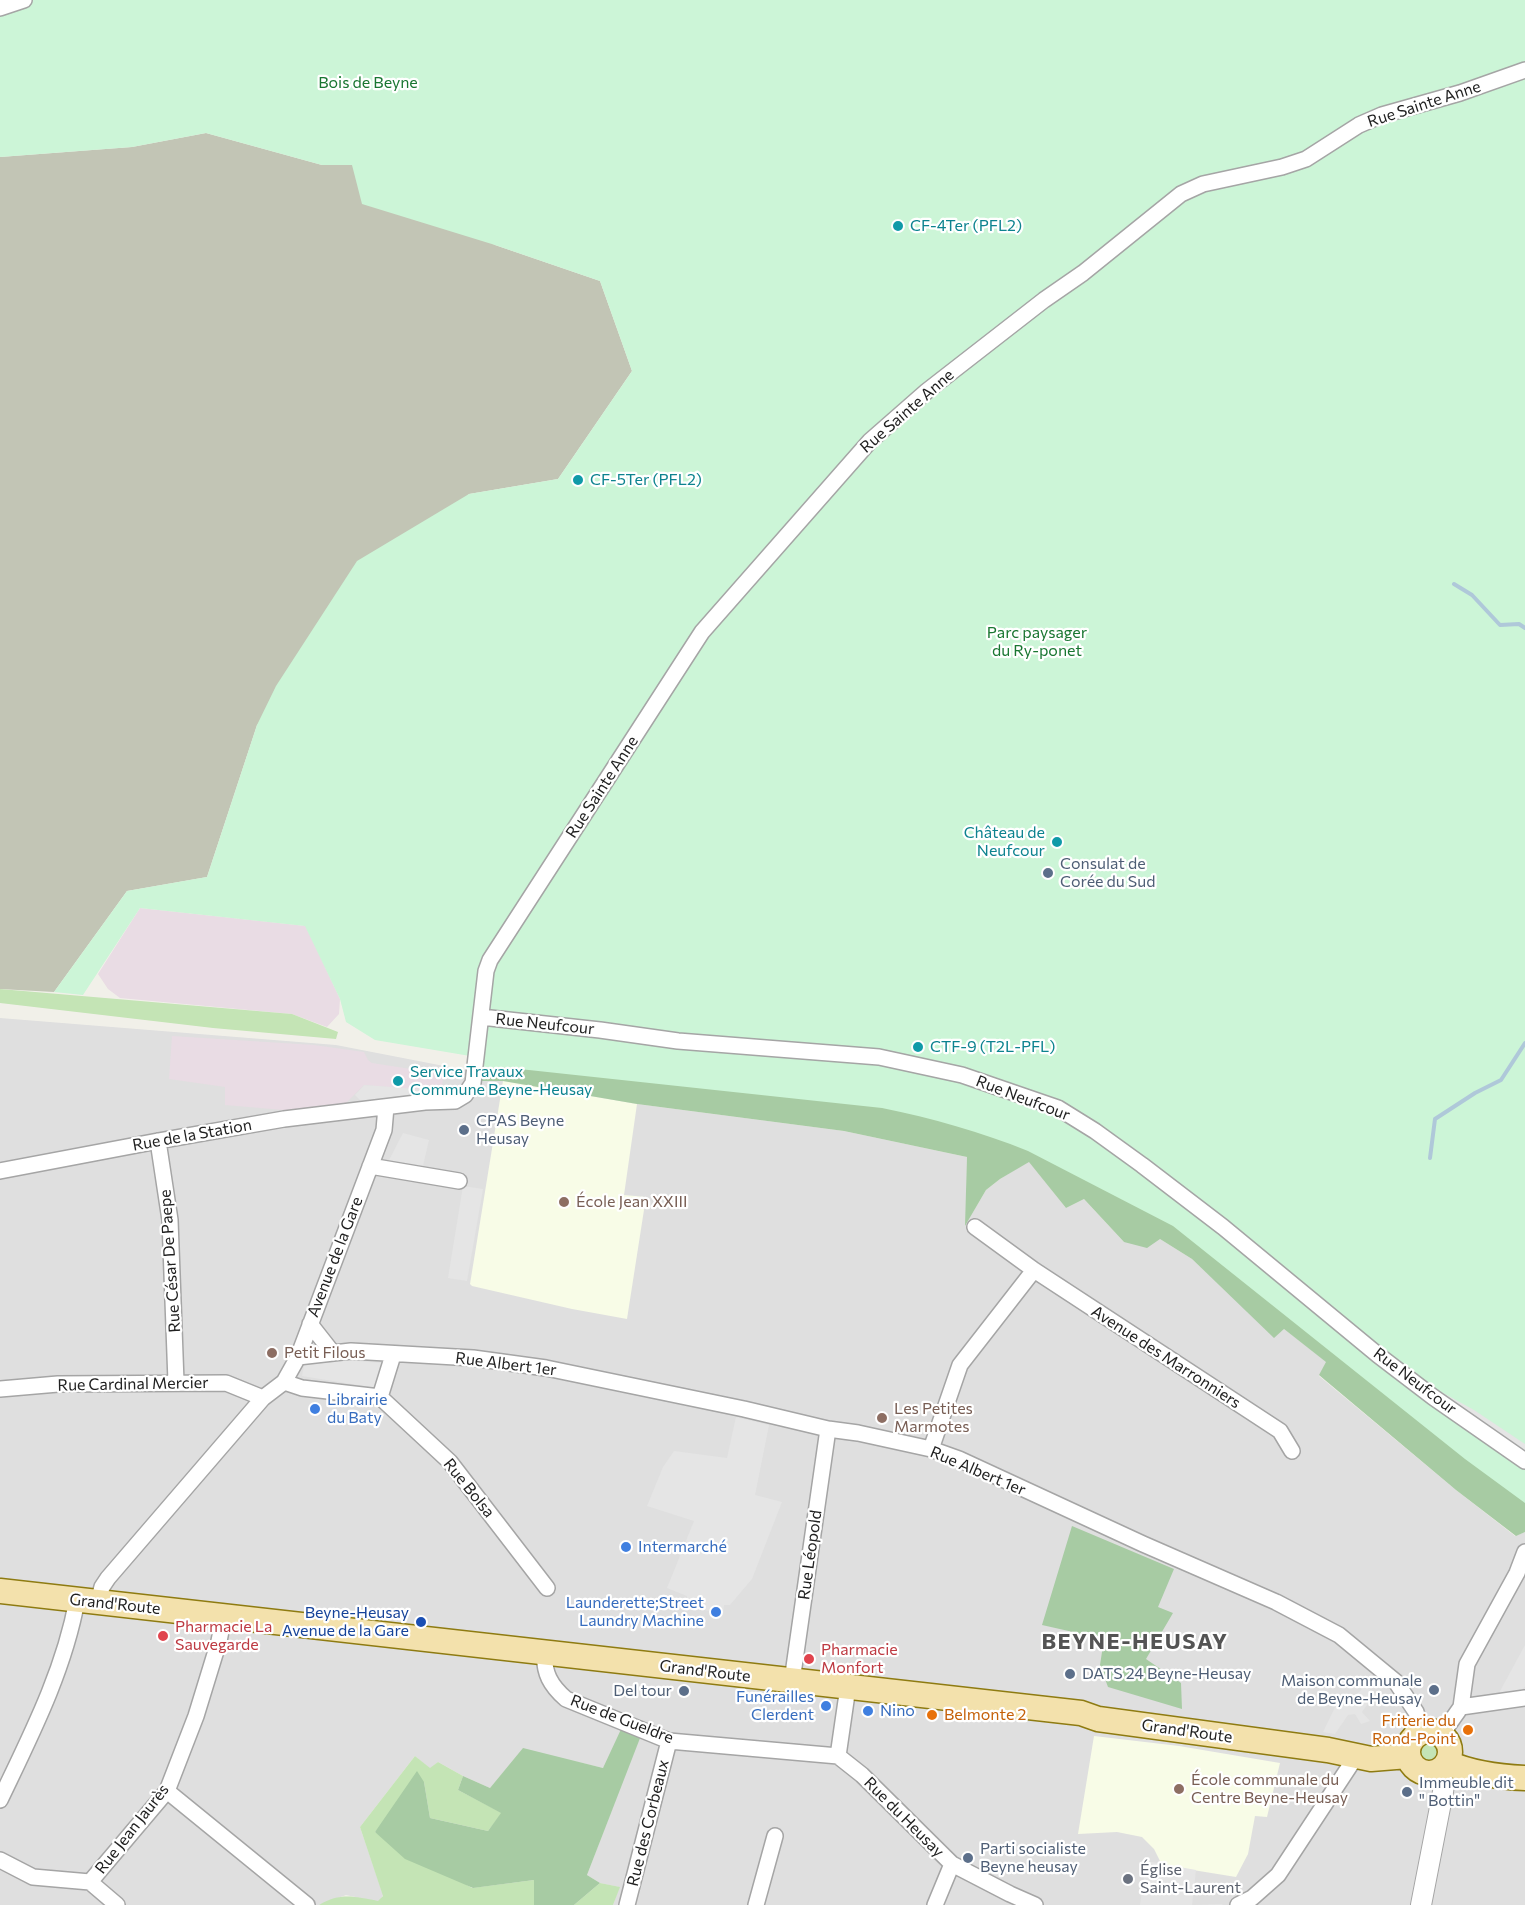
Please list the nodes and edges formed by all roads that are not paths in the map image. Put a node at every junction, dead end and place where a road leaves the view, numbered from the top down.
1 (24, 0) edge
2 (0, 8) edge
3 (1525, 70) edge
4 (481, 1017) junction
5 (386, 1107) junction
6 (158, 1141) junction
7 (370, 1166) junction
8 (0, 1171) edge
9 (459, 1181) dead end
10 (975, 1227) dead end
11 (1034, 1270) junction
12 (310, 1324) junction
13 (332, 1352) junction
14 (393, 1354) junction
15 (298, 1357) junction
16 (177, 1382) junction
17 (284, 1382) junction
18 (0, 1389) edge
19 (380, 1397) junction
20 (263, 1398) junction
21 (828, 1429) junction
22 (931, 1449) junction
23 (1292, 1451) dead end
24 (1525, 1461) edge
25 (1524, 1558) edge
26 (547, 1588) dead end
27 (0, 1591) edge
28 (88, 1601) junction
29 (224, 1616) junction
30 (545, 1652) junction
31 (792, 1681) junction
32 (848, 1687) junction
33 (1525, 1698) edge
34 (1461, 1707) junction
35 (669, 1741) junction
36 (1357, 1755) junction
37 (838, 1756) junction
38 (1408, 1756) junction
39 (1445, 1758) junction
40 (1525, 1778) edge
41 (166, 1791) junction
42 (0, 1800) edge
43 (775, 1836) dead end
44 (0, 1860) edge
45 (952, 1864) junction
46 (90, 1882) junction
47 (117, 1905) edge
48 (307, 1905) edge
49 (627, 1905) edge
50 (756, 1905) edge
51 (935, 1905) edge
52 (1035, 1905) edge
53 (1238, 1905) edge
54 (1421, 1905) edge

1 - 2 street
3 - 4 street, Rue Sainte Anne
4 - 5 street, Rue Sainte Anne
4 - 24 street, Rue Neufcour
5 - 6 street, Rue de la Station
5 - 7 street, Avenue de la Gare
6 - 8 street, Rue de la Station
6 - 16 street, Rue César De Paepe
7 - 9 street
7 - 12 street, Avenue de la Gare
10 - 11 street, Avenue des Marronniers
11 - 22 street
11 - 23 street, Avenue des Marronniers
12 - 13 street
12 - 15 street, Avenue de la Gare
13 - 14 street, Rue Albert 1er
13 - 15 street, Rue Albert 1er
14 - 19 street
14 - 21 street, Rue Albert 1er
15 - 17 street, Avenue de la Gare
16 - 18 street, Rue Cardinal Mercier
16 - 20 street, Rue Cardinal Mercier
17 - 19 street
17 - 20 street, Avenue de la Gare
19 - 26 street, Rue Bolsa
20 - 28 street, Avenue de la Gare
21 - 22 street, Rue Albert 1er
21 - 31 street, Rue Léopold
22 - 39 street, Rue Albert 1er
25 - 34 street
27 - 28 main road, Grand'Route
28 - 29 main road, Grand'Route
28 - 42 street, Avenue de la Gare
29 - 30 main road, Grand'Route
29 - 41 street, Rue Jean Jaurès
30 - 31 main road, Grand'Route
30 - 35 street, Rue de Gueldre
31 - 32 main road, Grand'Route
32 - 36 main road, Grand'Route
32 - 37 street
33 - 34 street
34 - 39 street
35 - 37 street, Rue de Gueldre
35 - 49 street, Rue des Corbeaux
36 - 38 main road, Grand'Route
36 - 53 street
37 - 45 street, Rue du Heusay
38 - 39 main road
38 - 39 main road
39 - 40 main road
39 - 54 street
41 - 46 street, Rue Jean Jaurès
41 - 48 street
43 - 50 street
44 - 46 street, Rue Jean Jaurès
45 - 51 street
45 - 52 street, Rue du Heusay
46 - 47 street

